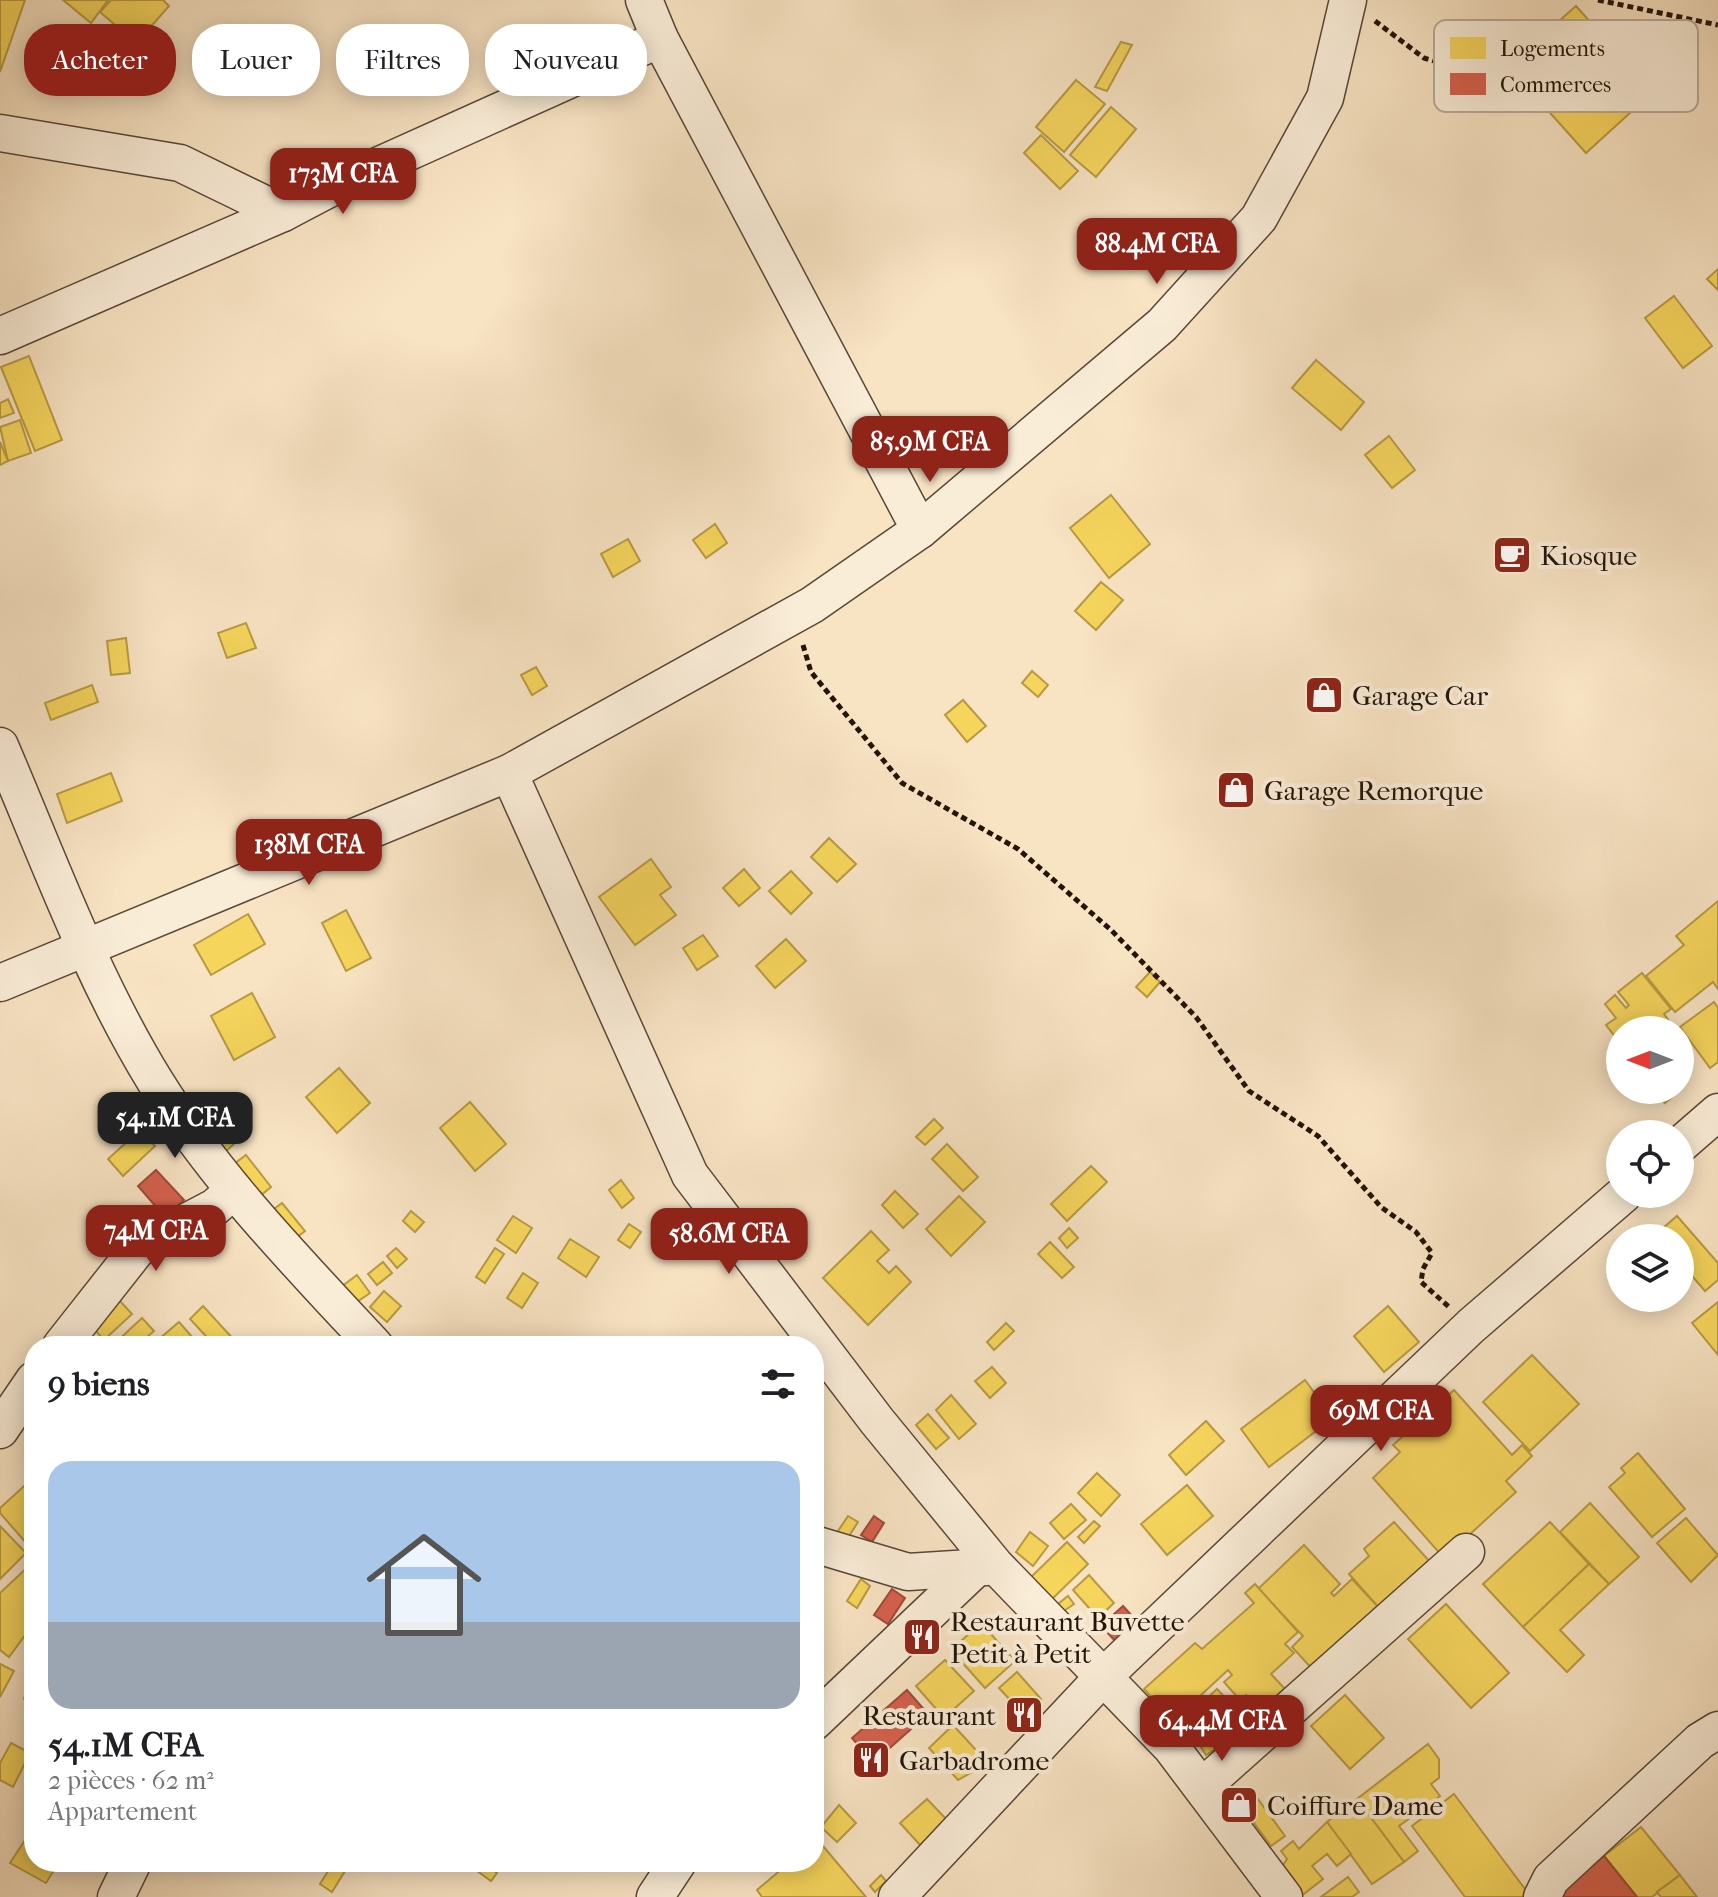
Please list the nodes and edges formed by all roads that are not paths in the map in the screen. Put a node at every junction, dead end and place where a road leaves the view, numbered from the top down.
1 (644, 0) edge
2 (1348, 1) edge
3 (660, 39) junction
4 (0, 133) edge
5 (283, 213) junction
6 (0, 336) edge
7 (920, 530) junction
8 (0, 746) edge
9 (509, 773) junction
10 (86, 946) junction
11 (0, 983) edge
12 (1718, 1112) edge
13 (1694, 1133) edge
14 (234, 1190) junction
15 (1608, 1208) edge
16 (69, 1336) edge
17 (366, 1336) edge
18 (812, 1336) edge
19 (824, 1351) edge
20 (24, 1395) edge
21 (0, 1430) edge
22 (824, 1547) edge
23 (1466, 1552) dead end
24 (985, 1567) junction
25 (1105, 1675) junction
26 (824, 1713) edge
27 (1718, 1730) edge
28 (1202, 1787) junction
29 (128, 1872) edge
30 (671, 1872) edge
31 (116, 1897) edge
32 (655, 1897) edge
33 (897, 1897) edge
34 (1284, 1897) edge
35 (1542, 1897) edge

1 - 3 street
2 - 7 street
3 - 5 street
3 - 7 street
4 - 5 street
5 - 6 street
7 - 9 street
8 - 10 street
9 - 10 street
9 - 18 street
10 - 11 street
10 - 14 street
12 - 13 street
14 - 16 street
14 - 17 street
15 - 25 street
19 - 24 street
20 - 21 street
22 - 24 street
23 - 28 street
24 - 25 street
24 - 26 street
25 - 28 street
25 - 33 street
27 - 35 street
28 - 34 street
29 - 31 street
30 - 32 street

